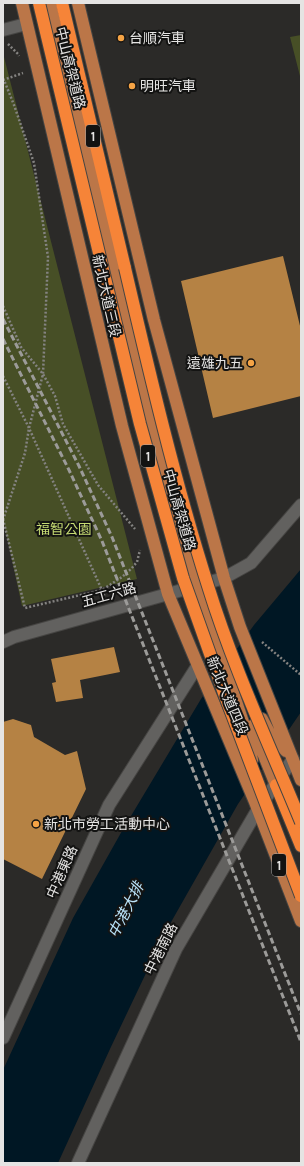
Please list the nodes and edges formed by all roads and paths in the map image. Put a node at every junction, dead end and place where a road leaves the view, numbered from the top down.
1 (22, 3) edge
2 (39, 3) edge
3 (50, 3) edge
4 (62, 3) edge
5 (78, 3) edge
6 (26, 24) junction
7 (3, 30) edge
8 (3, 45) edge
9 (20, 60) dead end
10 (22, 67) dead end
11 (23, 73) junction
12 (3, 80) edge
13 (25, 81) dead end
14 (3, 306) edge
15 (43, 374) junction
16 (3, 376) edge
17 (30, 428) junction
18 (301, 505) edge
19 (3, 520) edge
20 (136, 525) dead end
21 (141, 547) dead end
22 (224, 578) junction
23 (197, 586) junction
24 (102, 590) junction
25 (168, 594) junction
26 (112, 610) junction
27 (206, 614) junction
28 (261, 641) dead end
29 (3, 642) edge
30 (222, 650) junction
31 (198, 665) junction
32 (301, 675) edge
33 (291, 756) junction
34 (301, 780) edge
35 (276, 785) junction
36 (256, 804) junction
37 (301, 822) edge
38 (301, 846) edge
39 (301, 896) edge
40 (301, 921) edge
41 (3, 1038) edge
42 (78, 1163) edge

1 - 6 main road, 新北大道三段 / 1
2 - 39 highway, 中山高架道路 / 1, bridge
3 - 23 main road, 新北大道三段 / 1
4 - 37 highway, 中山高架道路 / 1, bridge
5 - 22 main road, 1
6 - 7 street
6 - 25 main road, 新北大道三段 / 1
8 - 9 path
10 - 11 path
11 - 12 path
11 - 13 path
12 - 15 path
14 - 15 path
15 - 17 path
15 - 20 path
16 - 17 path
17 - 19 path
17 - 24 path
18 - 22 street, 五工六路
19 - 24 path
21 - 24 path
22 - 23 street, 五工六路
22 - 33 main road, 新北大道四段 / 1
23 - 25 street, 五工六路
23 - 27 main road, 新北大道四段 / 1
24 - 26 path
25 - 26 street, 五工六路
25 - 31 main road, 新北大道四段 / 1
26 - 29 street, 五工六路
27 - 30 main road, 新北大道四段 / 1
27 - 36 main road, 新北大道四段 / 1, bridge
28 - 32 path
30 - 33 main road, 新北大道四段 / 1, bridge
30 - 35 main road, 新北大道四段 / 1
31 - 36 main road, 新北大道四段 / 1
31 - 41 street, 中港東路
33 - 34 main road, 新北大道四段 / 1
33 - 35 street, 中港南路
35 - 36 street, 中港南路
35 - 38 highway
36 - 40 main road, 新北大道四段 / 1
36 - 42 street, 中港南路

